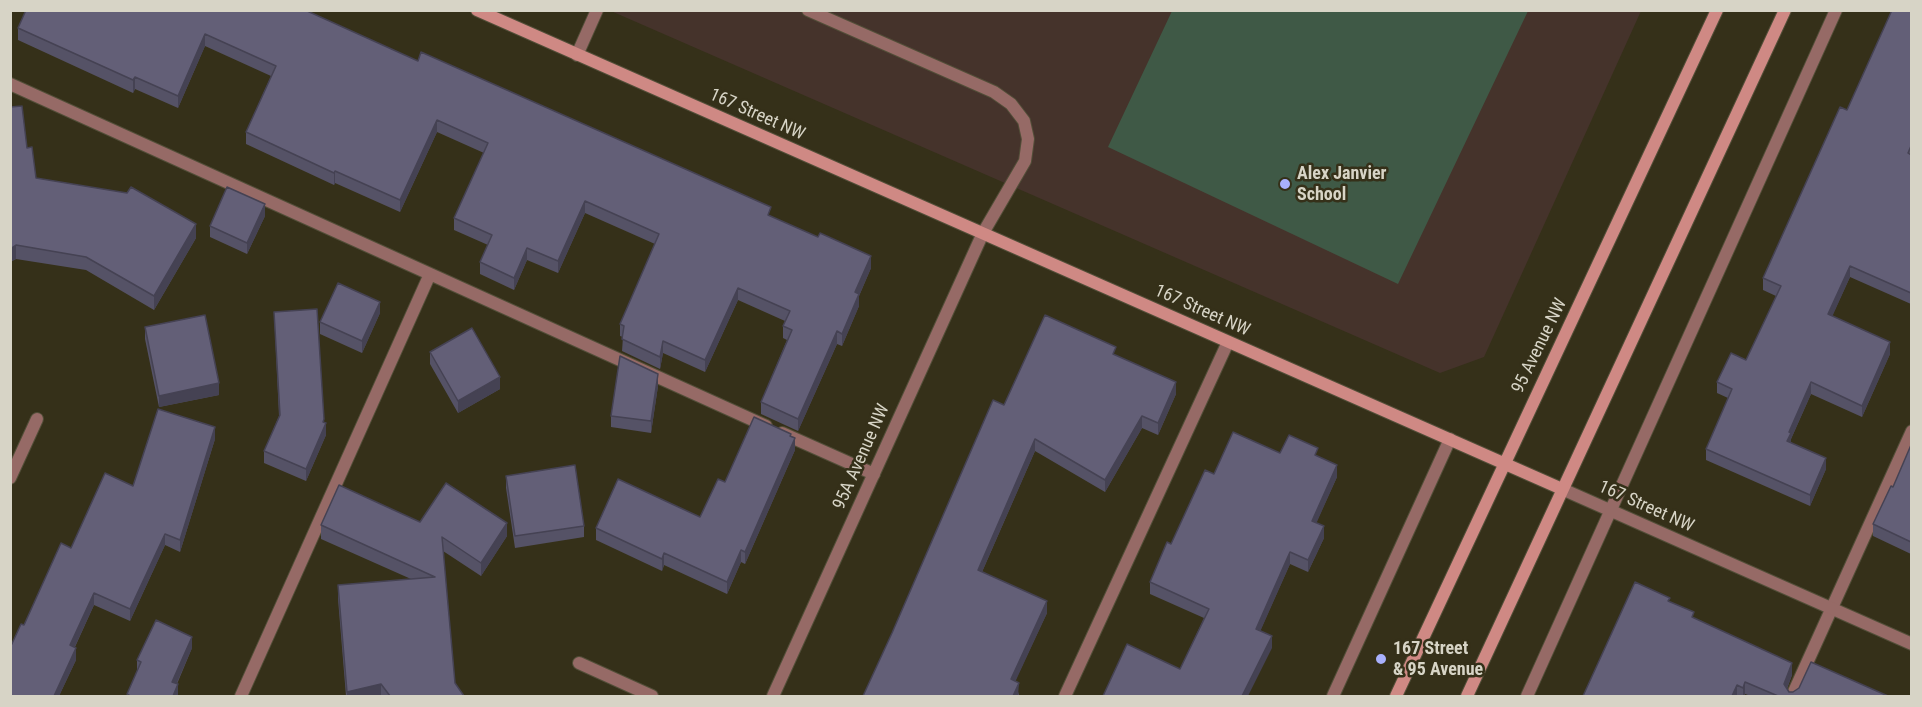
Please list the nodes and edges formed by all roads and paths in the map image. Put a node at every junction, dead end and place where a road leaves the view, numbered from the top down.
1 (477, 10) edge
2 (597, 10) edge
3 (808, 10) edge
4 (1717, 10) edge
5 (1785, 10) edge
6 (1836, 10) edge
7 (577, 56) junction
8 (10, 84) edge
9 (983, 233) junction
10 (430, 274) junction
11 (1228, 342) junction
12 (37, 419) dead end
13 (1911, 431) edge
14 (1450, 439) junction
15 (1504, 463) junction
16 (874, 474) junction
17 (10, 478) edge
18 (1562, 489) junction
19 (1610, 511) junction
20 (1832, 608) junction
21 (1911, 644) edge
22 (579, 663) dead end
23 (241, 696) edge
24 (652, 696) edge
25 (773, 696) edge
26 (1065, 696) edge
27 (1333, 696) edge
28 (1396, 696) edge
29 (1467, 696) edge
30 (1527, 696) edge
31 (1792, 696) edge

1 - 7 main road, 167 Street NW
2 - 7 street
3 - 9 street, 95A Avenue NW
4 - 15 main road, 95 Avenue NW
5 - 18 main road
6 - 19 street
7 - 9 main road, 167 Street NW
8 - 10 street
9 - 11 main road, 167 Street NW
9 - 16 street, 95A Avenue NW
10 - 16 street
10 - 23 street
11 - 14 main road, 167 Street NW
11 - 26 street
12 - 17 street
13 - 20 street
14 - 15 main road, 167 Street NW
14 - 27 street
15 - 18 main road, 167 Street NW
15 - 28 main road, 95 Avenue NW
16 - 25 street, 95A Avenue NW
18 - 19 street, 167 Street NW
18 - 29 main road
19 - 20 street, 167 Street NW
19 - 30 street
20 - 21 street, 167 Street NW
20 - 31 street
22 - 24 street

